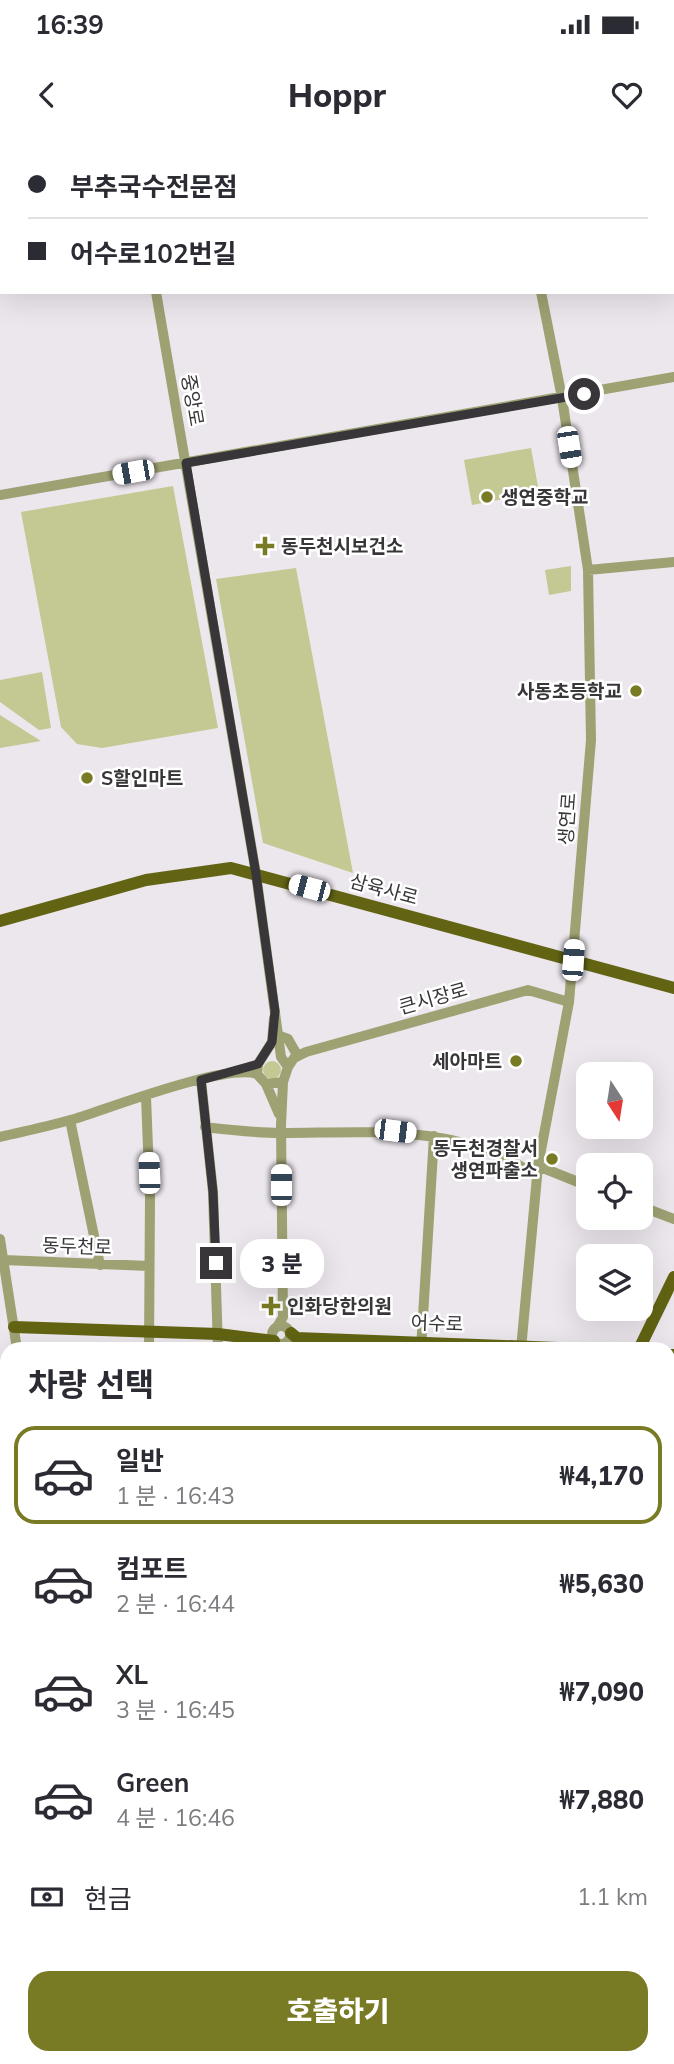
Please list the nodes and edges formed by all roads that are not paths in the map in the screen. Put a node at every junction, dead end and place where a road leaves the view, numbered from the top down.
1 (156, 294) edge
2 (541, 294) edge
3 (674, 377) edge
4 (562, 398) junction
5 (186, 463) junction
6 (0, 495) edge
7 (674, 562) edge
8 (588, 570) junction
9 (256, 874) junction
10 (0, 921) edge
11 (573, 960) junction
12 (674, 988) edge
13 (569, 1002) junction
14 (275, 1011) junction
15 (280, 1036) junction
16 (301, 1052) junction
17 (281, 1057) junction
18 (258, 1066) junction
19 (288, 1067) junction
20 (201, 1080) junction
21 (283, 1082) junction
22 (266, 1084) junction
23 (146, 1097) junction
24 (70, 1120) junction
25 (205, 1127) junction
26 (281, 1129) junction
27 (434, 1136) junction
28 (0, 1137) edge
29 (537, 1172) junction
30 (576, 1183) edge
31 (653, 1211) edge
32 (674, 1219) edge
33 (0, 1239) edge
34 (4, 1261) junction
35 (100, 1265) junction
36 (149, 1266) junction
37 (674, 1277) edge
38 (13, 1327) junction
39 (149, 1331) junction
40 (218, 1334) junction
41 (282, 1338) edge
42 (16, 1342) edge
43 (149, 1342) edge
44 (218, 1342) edge
45 (361, 1342) edge
46 (421, 1342) edge
47 (522, 1342) edge
48 (642, 1342) edge

1 - 5 street, 중앙로
2 - 4 street, 생연로
3 - 4 street
4 - 5 street
4 - 8 street, 생연로
5 - 6 street
5 - 9 street, 중앙로
7 - 8 street
8 - 11 street, 생연로
9 - 10 main road, 삼육사로
9 - 11 main road, 삼육사로
9 - 14 street, 중앙로
11 - 12 main road, 삼육사로
11 - 13 street, 생연로
13 - 16 street, 큰시장로
13 - 29 street, 생연로
14 - 15 street
14 - 18 street
15 - 16 street
15 - 17 street
16 - 17 street, 큰시장로
16 - 19 street
17 - 18 street
17 - 19 street
18 - 20 street
18 - 22 street
19 - 21 street
20 - 23 street
20 - 25 street
21 - 22 street
21 - 26 street
22 - 26 street
23 - 24 street
23 - 36 street
24 - 28 street
24 - 35 street
25 - 26 street
25 - 40 street
26 - 27 street
26 - 41 street
27 - 29 street
27 - 46 street
29 - 30 street
29 - 47 street, 생연로
31 - 32 street
33 - 34 street
34 - 35 street, 동두천로
34 - 38 street
35 - 36 street, 동두천로
36 - 39 street
37 - 48 main road
38 - 39 main road, 어수로
38 - 42 street
39 - 40 main road, 어수로
39 - 43 street
40 - 41 main road, 어수로
40 - 44 street
41 - 45 main road, 어수로

